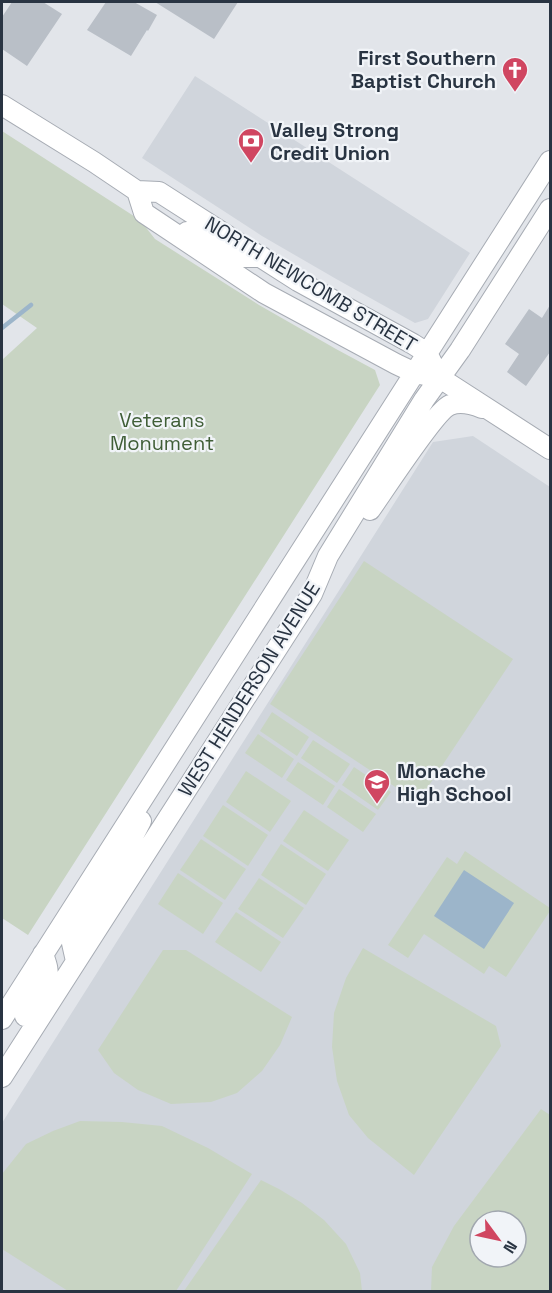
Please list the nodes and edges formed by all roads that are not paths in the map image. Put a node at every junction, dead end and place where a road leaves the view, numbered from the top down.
1 (2, 105) edge
2 (550, 161) edge
3 (137, 191) junction
4 (550, 209) edge
5 (166, 229) junction
6 (262, 257) junction
7 (427, 353) junction
8 (415, 373) junction
9 (440, 378) junction
10 (494, 411) junction
11 (550, 449) edge
12 (312, 594) junction
13 (145, 795) junction
14 (43, 954) junction
15 (76, 961) junction
16 (2, 1019) edge
17 (2, 1054) edge
18 (2, 1077) edge

1 - 3 main road, NORTH NEWCOMB STREET
2 - 7 main road, WEST HENDERSON AVENUE
3 - 5 main road, NORTH NEWCOMB STREET
3 - 6 main road, NORTH NEWCOMB STREET
4 - 9 main road, WEST HENDERSON AVENUE
5 - 6 main road
5 - 8 main road, NORTH NEWCOMB STREET
6 - 7 main road, NORTH NEWCOMB STREET
7 - 8 main road, WEST HENDERSON AVENUE
7 - 9 main road, NORTH NEWCOMB STREET
8 - 9 main road, NORTH NEWCOMB STREET
8 - 13 main road, WEST HENDERSON AVENUE
9 - 10 main road, NORTH NEWCOMB STREET
9 - 12 main road, WEST HENDERSON AVENUE
10 - 11 main road, NORTH NEWCOMB STREET
10 - 12 main road
12 - 15 main road, WEST HENDERSON AVENUE
13 - 14 main road, WEST HENDERSON AVENUE
13 - 15 main road
14 - 16 main road, WEST HENDERSON AVENUE
14 - 17 main road
15 - 18 main road, WEST HENDERSON AVENUE

